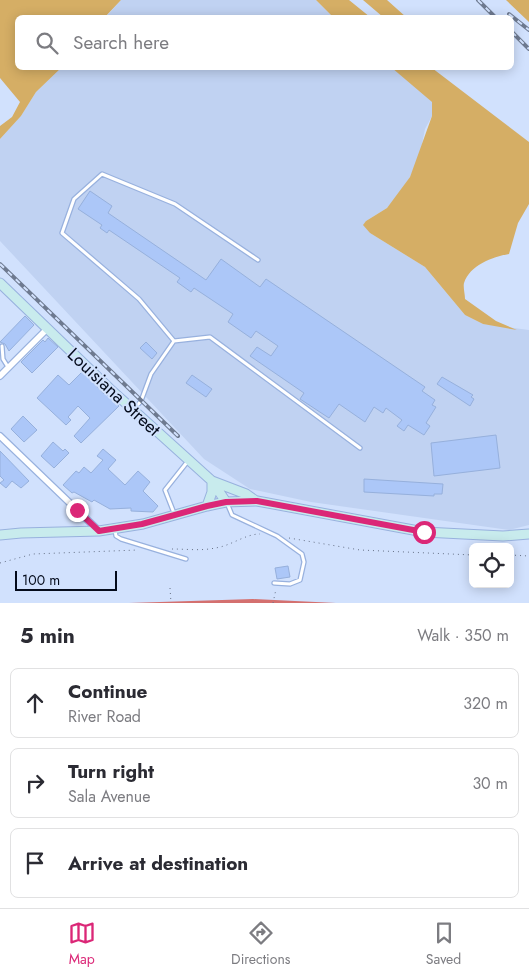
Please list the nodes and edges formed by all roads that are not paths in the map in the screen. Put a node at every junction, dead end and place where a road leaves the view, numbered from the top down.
1 (258, 260) dead end
2 (0, 282) edge
3 (47, 329) junction
4 (174, 341) junction
5 (2, 346) dead end
6 (8, 368) junction
7 (0, 376) edge
8 (133, 410) junction
9 (0, 436) edge
10 (360, 448) dead end
11 (188, 461) junction
12 (212, 481) junction
13 (257, 501) junction
14 (226, 502) junction
15 (207, 506) junction
16 (175, 516) junction
17 (114, 529) junction
18 (99, 531) junction
19 (529, 534) edge
20 (0, 535) edge
21 (186, 560) dead end
22 (274, 582) dead end

1 - 4 lane
2 - 3 main road, Louisiana Street
3 - 6 street
3 - 8 main road, Louisiana Street
4 - 8 lane
4 - 10 lane
5 - 6 lane
6 - 7 street
8 - 11 main road, Louisiana Street
9 - 18 street
11 - 12 main road, Louisiana Street
11 - 16 lane
12 - 13 main road
12 - 14 main road, Louisiana Street
12 - 15 main road
13 - 14 main road
13 - 19 main road
14 - 15 main road
14 - 22 lane
15 - 16 main road
16 - 17 main road
17 - 18 main road
17 - 21 lane
18 - 20 main road

